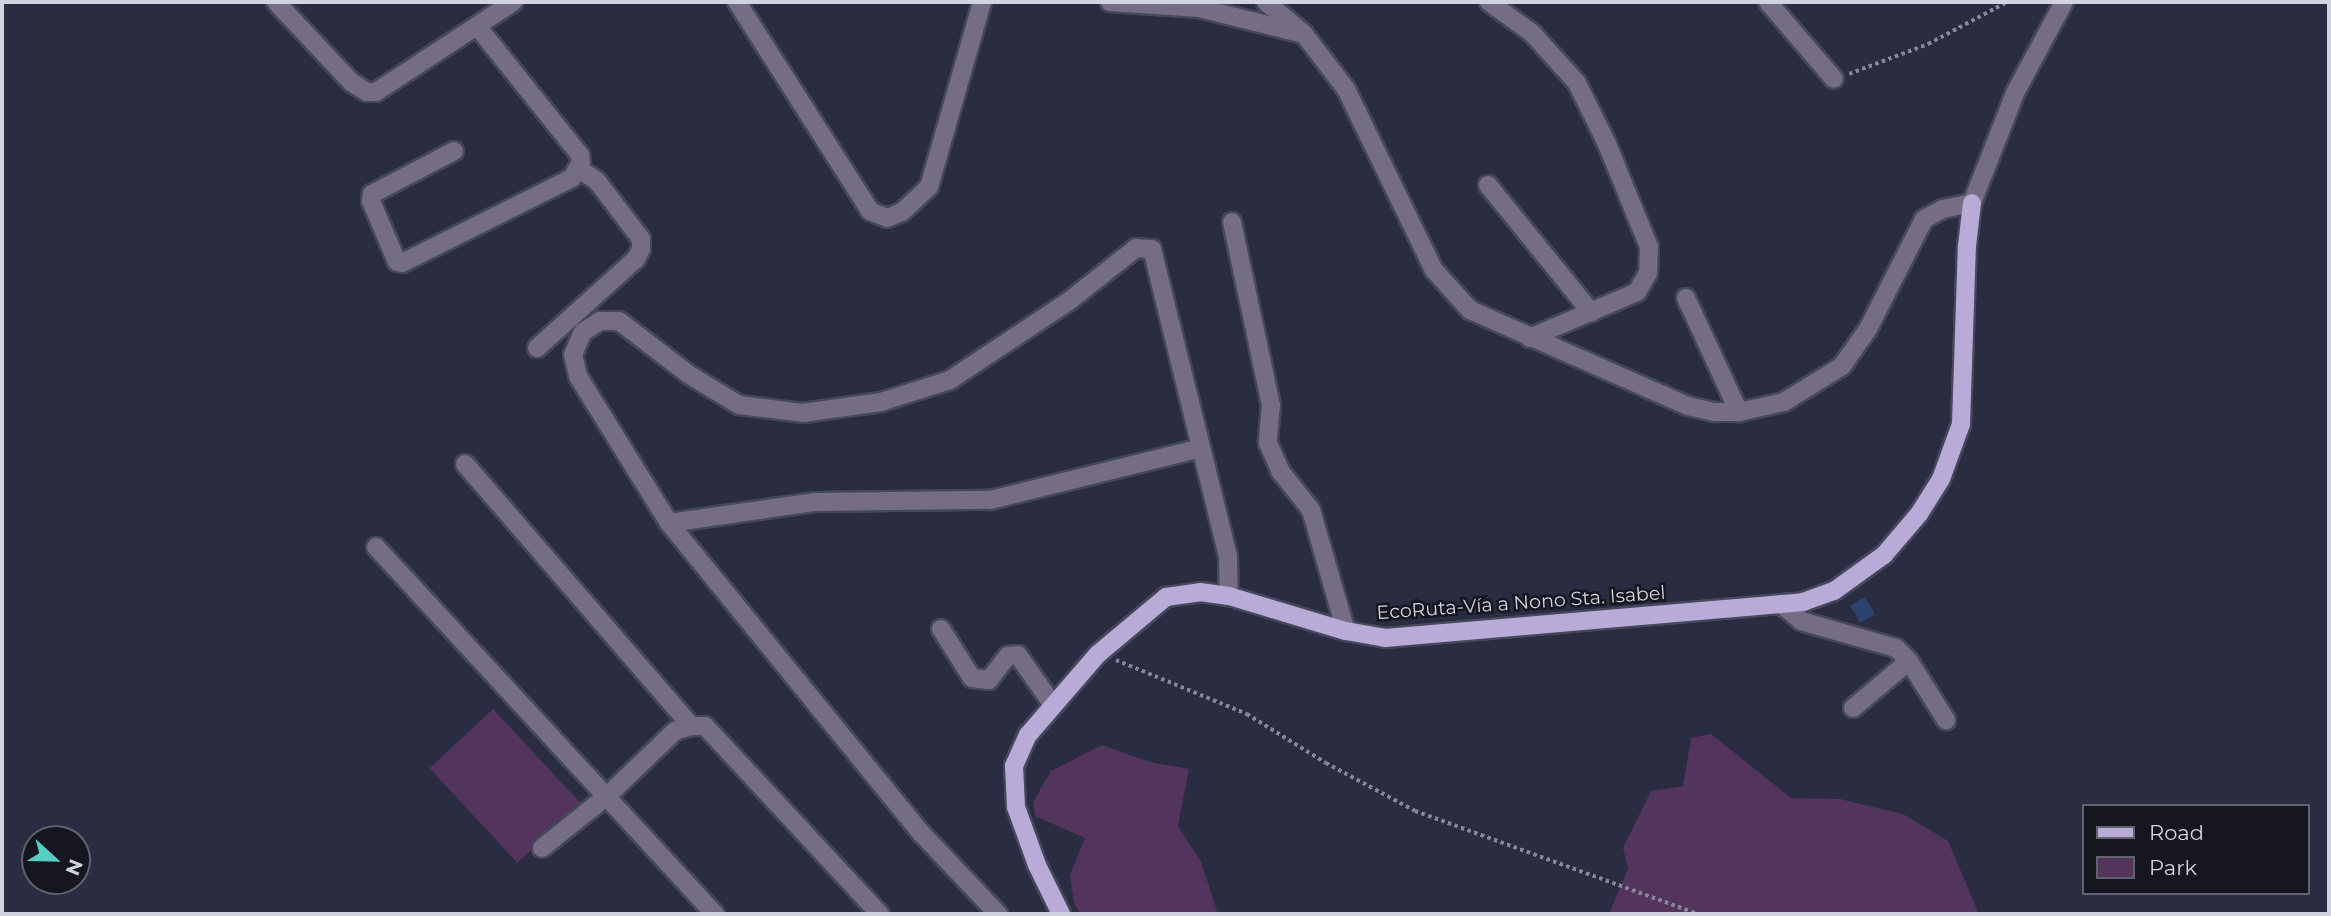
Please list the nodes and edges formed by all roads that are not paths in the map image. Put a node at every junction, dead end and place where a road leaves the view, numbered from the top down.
1 (513, 2) edge
2 (737, 2) edge
3 (982, 2) edge
4 (1110, 2) edge
5 (1266, 2) edge
6 (1489, 2) edge
7 (1768, 2) edge
8 (1786, 2) edge
9 (2064, 2) edge
10 (280, 3) edge
11 (477, 26) junction
12 (1792, 30) junction
13 (1304, 34) junction
14 (1833, 79) road end
15 (454, 151) dead end
16 (579, 169) junction
17 (1488, 185) dead end
18 (1972, 203) junction
19 (1232, 222) dead end
20 (1686, 298) dead end
21 (1591, 312) junction
22 (1530, 338) junction
23 (537, 348) dead end
24 (1739, 412) junction
25 (1202, 448) junction
26 (464, 464) dead end
27 (669, 523) junction
28 (376, 547) dead end
29 (1229, 596) junction
30 (1781, 604) junction
31 (941, 629) dead end
32 (1346, 631) junction
33 (1909, 661) junction
34 (1053, 705) junction
35 (1853, 708) dead end
36 (1946, 720) dead end
37 (691, 726) junction
38 (607, 796) junction
39 (542, 848) dead end
40 (715, 914) edge
41 (880, 914) edge
42 (999, 914) edge
43 (1061, 914) edge

1 - 11 street
2 - 3 street
4 - 13 street
5 - 13 street
6 - 21 street
7 - 12 street
8 - 12 street
9 - 18 street
10 - 11 street
11 - 16 street
12 - 14 street
13 - 22 street
15 - 16 street
16 - 23 street
17 - 21 street
18 - 24 street
18 - 30 main road, EcoRuta-Vía a Nono Sta. Isabel
19 - 32 street
20 - 24 street
21 - 22 street
22 - 24 street
25 - 27 street
25 - 27 street
25 - 29 street
26 - 37 street
27 - 42 street
28 - 38 street
29 - 32 main road, EcoRuta-Vía a Nono Sta. Isabel
29 - 34 main road, EcoRuta-Vía a Nono Sta. Isabel
30 - 32 main road, EcoRuta-Vía a Nono Sta. Isabel
30 - 33 street
31 - 34 street
33 - 35 street
33 - 36 street
34 - 43 main road, EcoRuta-Vía a Nono Sta. Isabel
37 - 38 street
37 - 41 street
38 - 39 street
38 - 40 street

